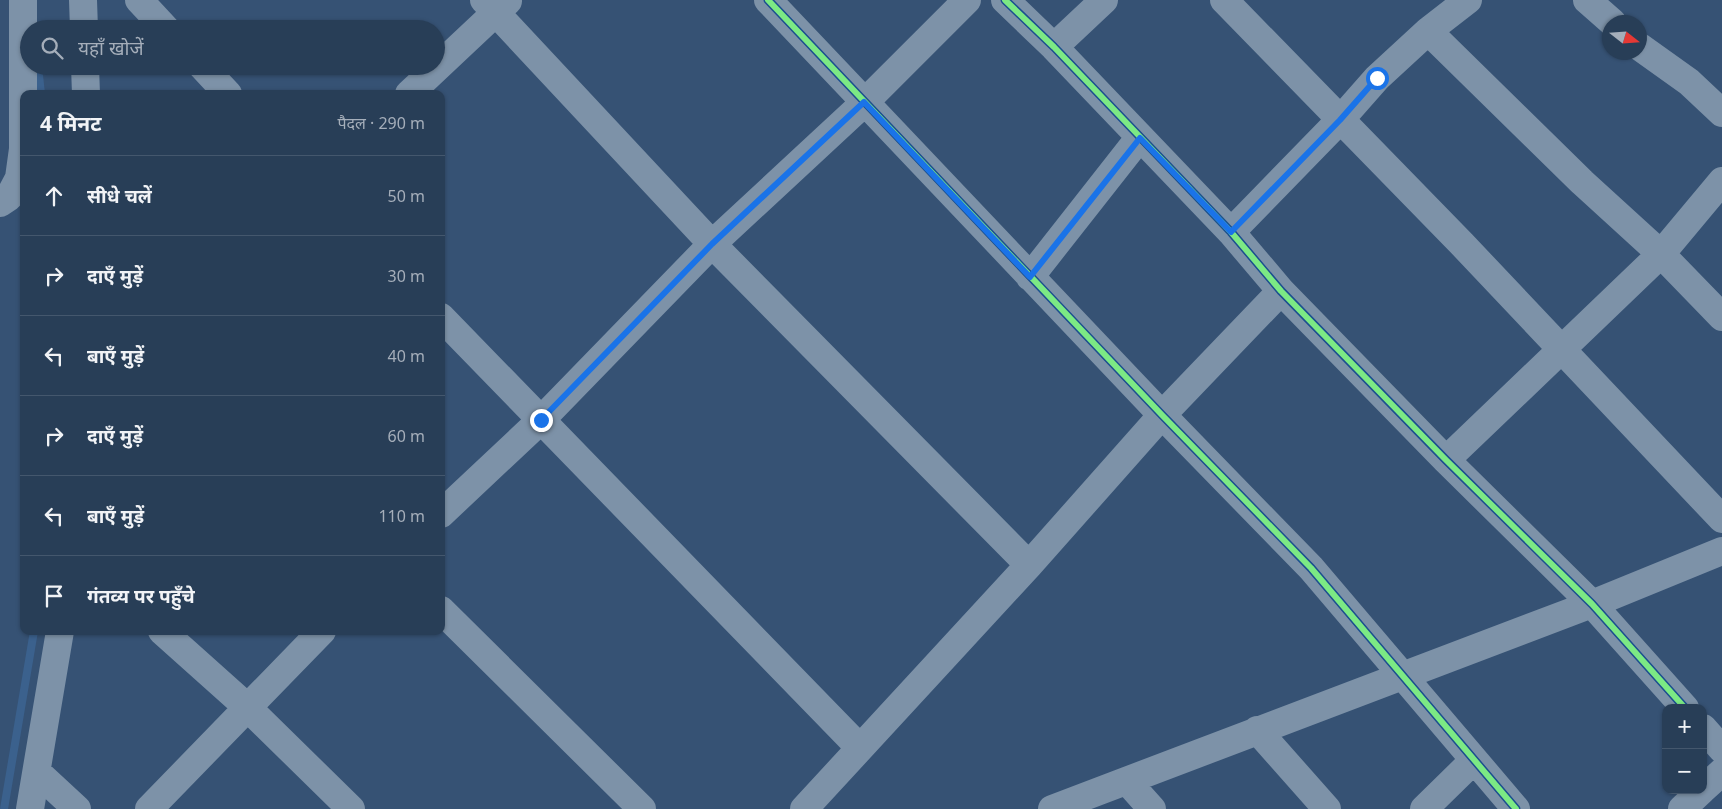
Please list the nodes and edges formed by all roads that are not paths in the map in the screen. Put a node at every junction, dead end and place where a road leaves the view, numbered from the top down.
1 (23, 0) edge
2 (83, 0) edge
3 (139, 0) edge
4 (768, 0) edge
5 (967, 0) edge
6 (1005, 0) edge
7 (1104, 0) edge
8 (1468, 0) edge
9 (1587, 0) edge
10 (1235, 3) edge
11 (496, 4) edge
12 (1604, 15) edge
13 (23, 20) edge
14 (84, 20) edge
15 (158, 20) edge
16 (1428, 31) junction
17 (1054, 47) junction
18 (1647, 52) edge
19 (445, 57) edge
20 (23, 75) edge
21 (85, 75) edge
22 (210, 75) edge
23 (428, 75) edge
24 (23, 90) edge
25 (86, 90) edge
26 (224, 90) edge
27 (414, 90) edge
28 (864, 102) junction
29 (1722, 113) edge
30 (1340, 120) junction
31 (1140, 138) junction
32 (20, 171) edge
33 (1722, 181) edge
34 (0, 203) edge
35 (1231, 232) junction
36 (712, 244) junction
37 (1660, 254) junction
38 (1030, 277) junction
39 (1281, 291) junction
40 (1722, 317) edge
41 (445, 321) edge
42 (1562, 350) junction
43 (1162, 415) junction
44 (541, 420) junction
45 (1446, 460) junction
46 (445, 510) edge
47 (1722, 519) edge
48 (1722, 551) edge
49 (1029, 566) junction
50 (1592, 604) junction
51 (445, 614) edge
52 (59, 635) edge
53 (166, 635) edge
54 (318, 635) edge
55 (1404, 675) junction
56 (1681, 704) edge
57 (247, 707) junction
58 (1257, 730) junction
59 (1707, 732) edge
60 (859, 748) junction
61 (1722, 749) edge
62 (1474, 760) junction
63 (37, 772) junction
64 (1722, 772) edge
65 (1127, 781) junction
66 (1707, 786) edge
67 (1699, 794) edge
68 (30, 809) edge
69 (77, 809) edge
70 (149, 809) edge
71 (351, 809) edge
72 (642, 809) edge
73 (804, 809) edge
74 (1052, 809) edge
75 (1152, 809) edge
76 (1327, 809) edge
77 (1424, 809) edge
78 (1516, 809) edge
79 (1682, 809) edge

1 - 13 street
2 - 14 street
3 - 15 street
4 - 28 street
5 - 28 street
6 - 17 street
7 - 17 street
8 - 16 street
9 - 12 street
10 - 30 street
11 - 19 street
11 - 36 street
16 - 30 street
16 - 37 street
17 - 31 street
18 - 29 street
20 - 24 street
21 - 25 street
22 - 26 street
23 - 27 street
28 - 36 street
28 - 38 street
30 - 35 street
30 - 42 street
31 - 35 street
31 - 38 street
32 - 34 street
33 - 37 street
35 - 39 street
36 - 44 street
36 - 49 street
37 - 40 street
37 - 42 street
38 - 43 street
39 - 43 street
39 - 45 street
41 - 44 street
42 - 45 street
42 - 47 street
43 - 49 street
43 - 55 street
44 - 46 street
44 - 60 street
45 - 50 street
48 - 50 street
49 - 60 street
50 - 55 street
50 - 56 street
51 - 72 street
52 - 63 street
53 - 57 street
54 - 57 street
55 - 58 street
55 - 62 street
57 - 70 street
57 - 71 street
58 - 65 street
58 - 76 street
59 - 61 street
60 - 73 street
62 - 77 street
62 - 78 street
63 - 68 street
63 - 69 street
64 - 66 street
65 - 74 street
65 - 75 street
67 - 79 street

